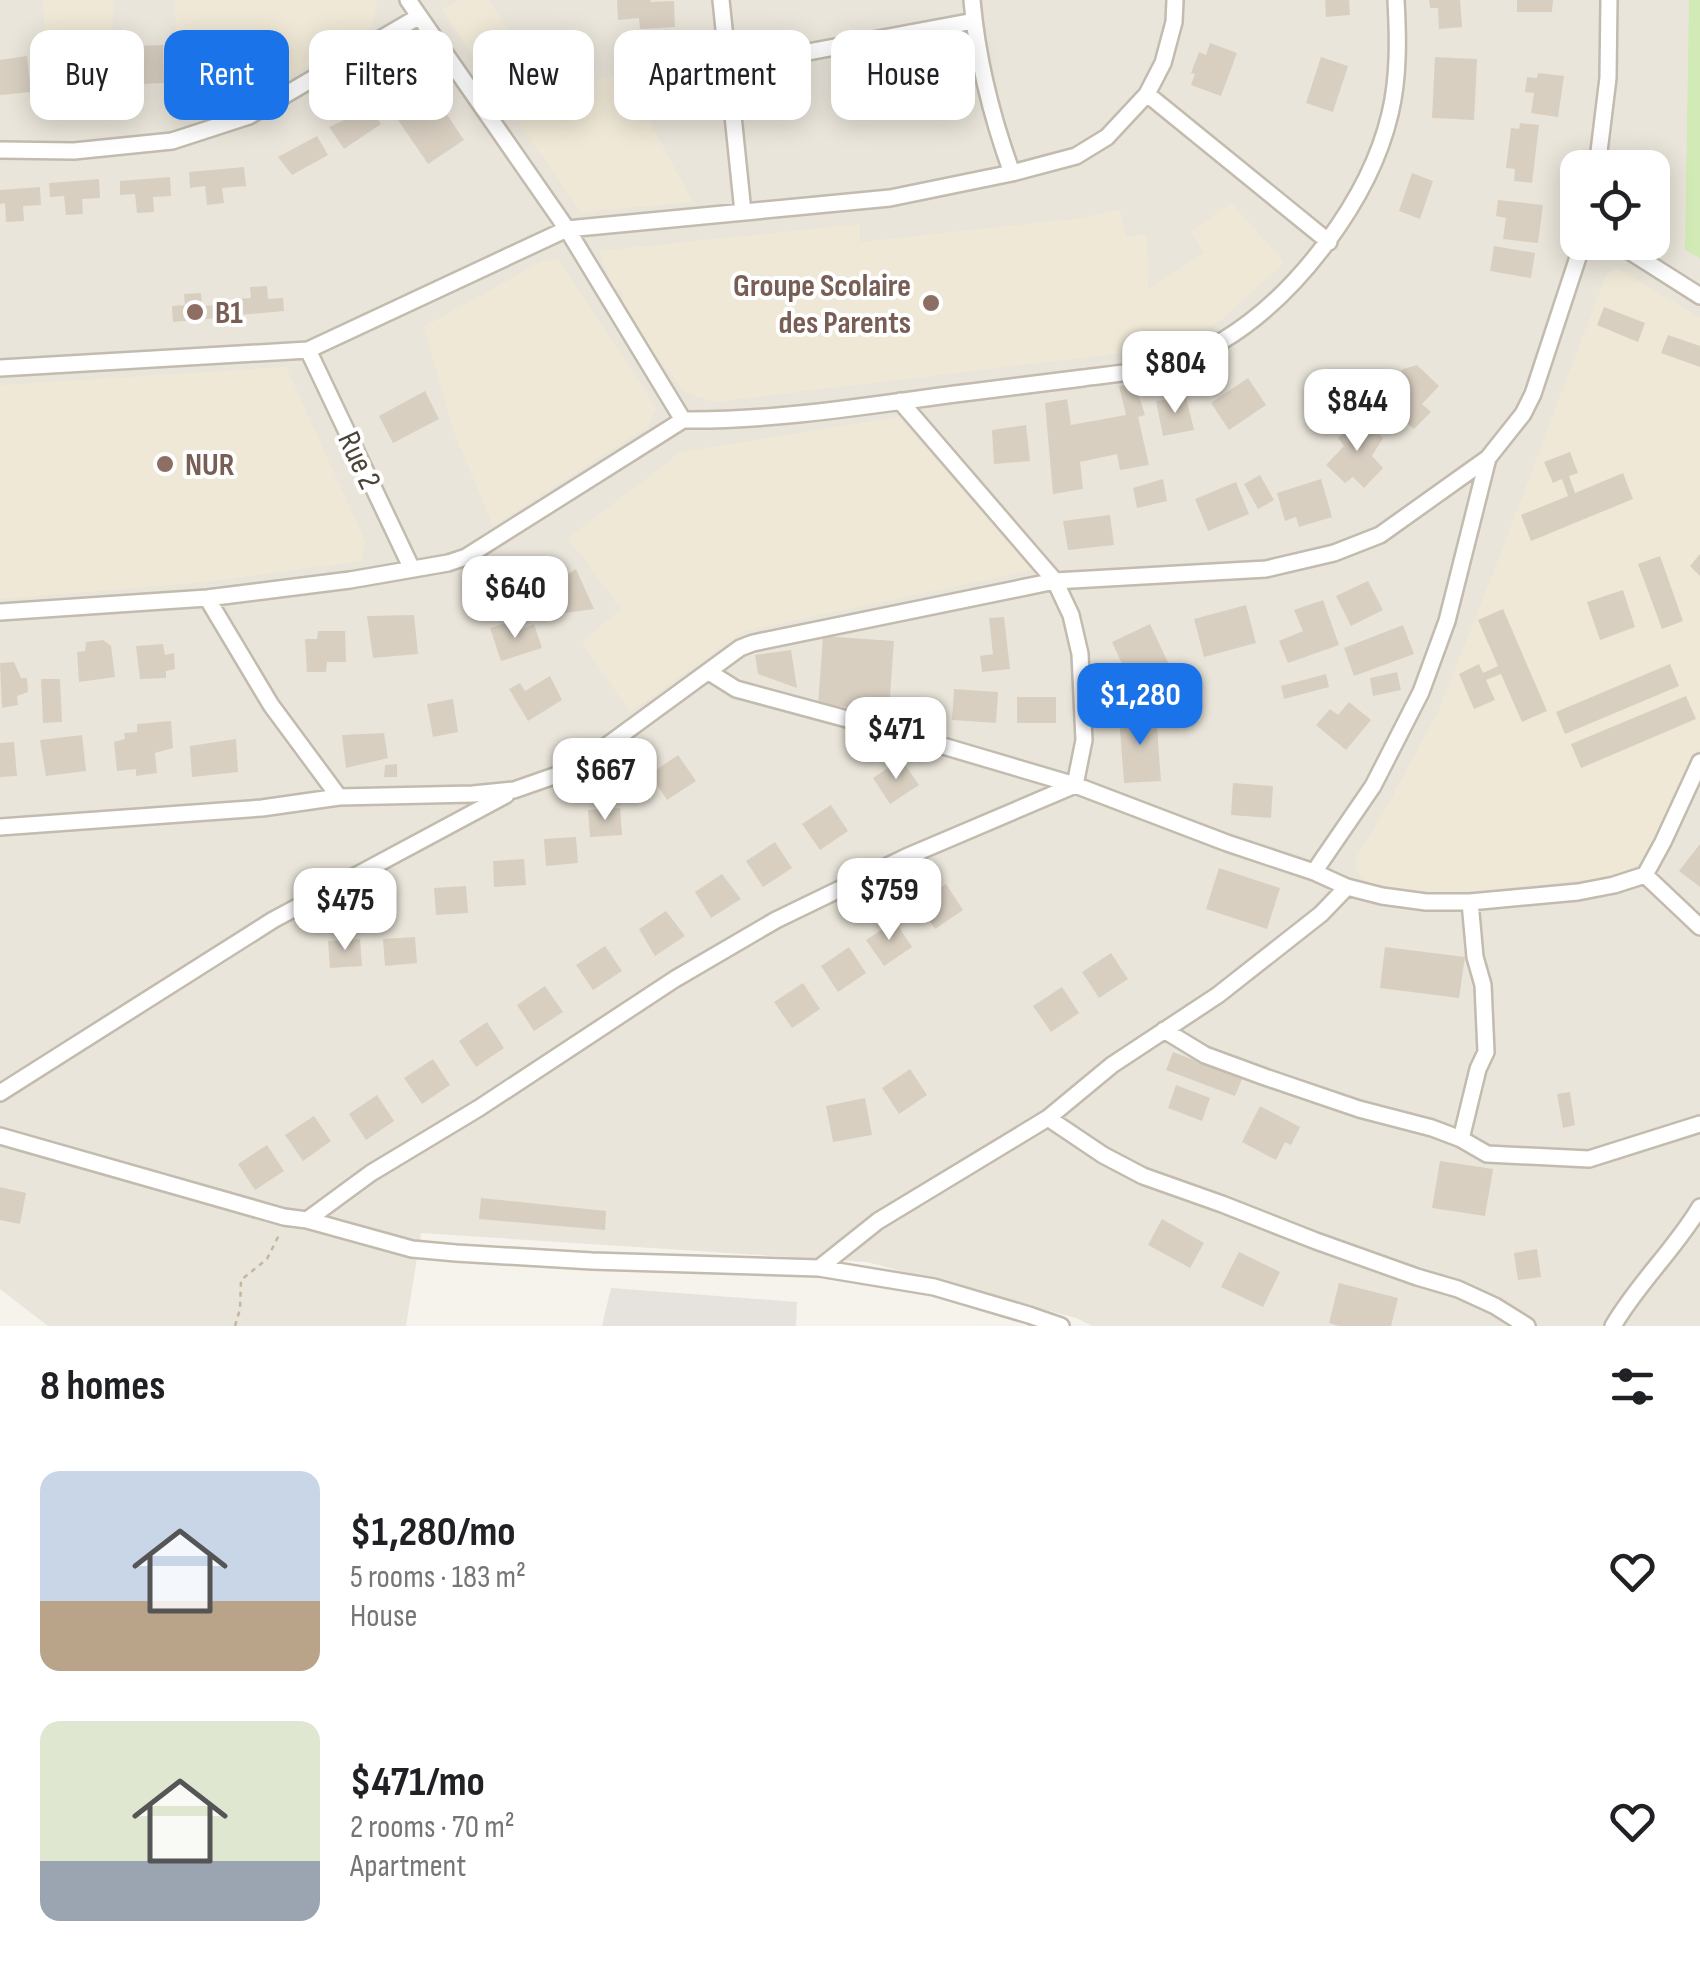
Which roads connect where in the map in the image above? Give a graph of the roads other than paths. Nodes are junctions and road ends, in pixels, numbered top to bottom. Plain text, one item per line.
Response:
1 (408, 0) edge
2 (721, 0) edge
3 (972, 0) edge
4 (1175, 0) edge
5 (1396, 0) edge
6 (1608, 0) edge
7 (418, 17) junction
8 (974, 21) junction
9 (724, 30) edge
10 (811, 51) edge
11 (1147, 94) junction
12 (733, 120) edge
13 (0, 150) edge
14 (1599, 150) edge
15 (1012, 173) junction
16 (742, 212) junction
17 (567, 229) junction
18 (1329, 242) junction
19 (1577, 260) edge
20 (1643, 260) edge
21 (1700, 296) edge
22 (308, 350) junction
23 (0, 368) edge
24 (900, 401) junction
25 (683, 420) junction
26 (1488, 458) junction
27 (412, 569) junction
28 (1055, 581) junction
29 (207, 598) junction
30 (0, 612) edge
31 (709, 672) junction
32 (1700, 762) edge
33 (1075, 785) junction
34 (514, 790) junction
35 (339, 797) junction
36 (0, 826) edge
37 (1314, 872) junction
38 (1644, 875) junction
39 (1347, 887) junction
40 (1470, 902) junction
41 (1700, 926) edge
42 (1164, 1030) junction
43 (0, 1093) edge
44 (1048, 1118) junction
45 (1700, 1124) edge
46 (0, 1136) edge
47 (1460, 1139) junction
48 (1700, 1206) edge
49 (307, 1220) junction
50 (820, 1268) junction
51 (1061, 1326) edge
52 (1526, 1326) edge
53 (1613, 1326) edge

1 - 7 street
2 - 9 street
3 - 8 street
4 - 11 street
5 - 18 street
6 - 14 street
7 - 13 street
7 - 17 street
8 - 10 street
8 - 15 street
11 - 15 street
11 - 18 street
12 - 16 street
15 - 16 street
16 - 17 street
17 - 22 street
17 - 25 street
18 - 24 street
19 - 26 street
20 - 21 street
22 - 23 street
22 - 27 street, Rue 2
24 - 25 street
24 - 28 street
25 - 27 street
26 - 28 street
26 - 37 street
27 - 29 street
28 - 31 street
28 - 33 street
29 - 30 street
29 - 35 street
31 - 33 street
31 - 34 street
32 - 38 street
33 - 37 street
33 - 49 street
34 - 35 street
34 - 43 street
35 - 36 street
37 - 39 street
38 - 40 street
38 - 41 street
39 - 40 street
39 - 42 street
40 - 47 street
42 - 44 street
42 - 47 street
44 - 50 street
44 - 52 street
45 - 47 street
46 - 49 street
48 - 53 street
49 - 50 street
50 - 51 street

